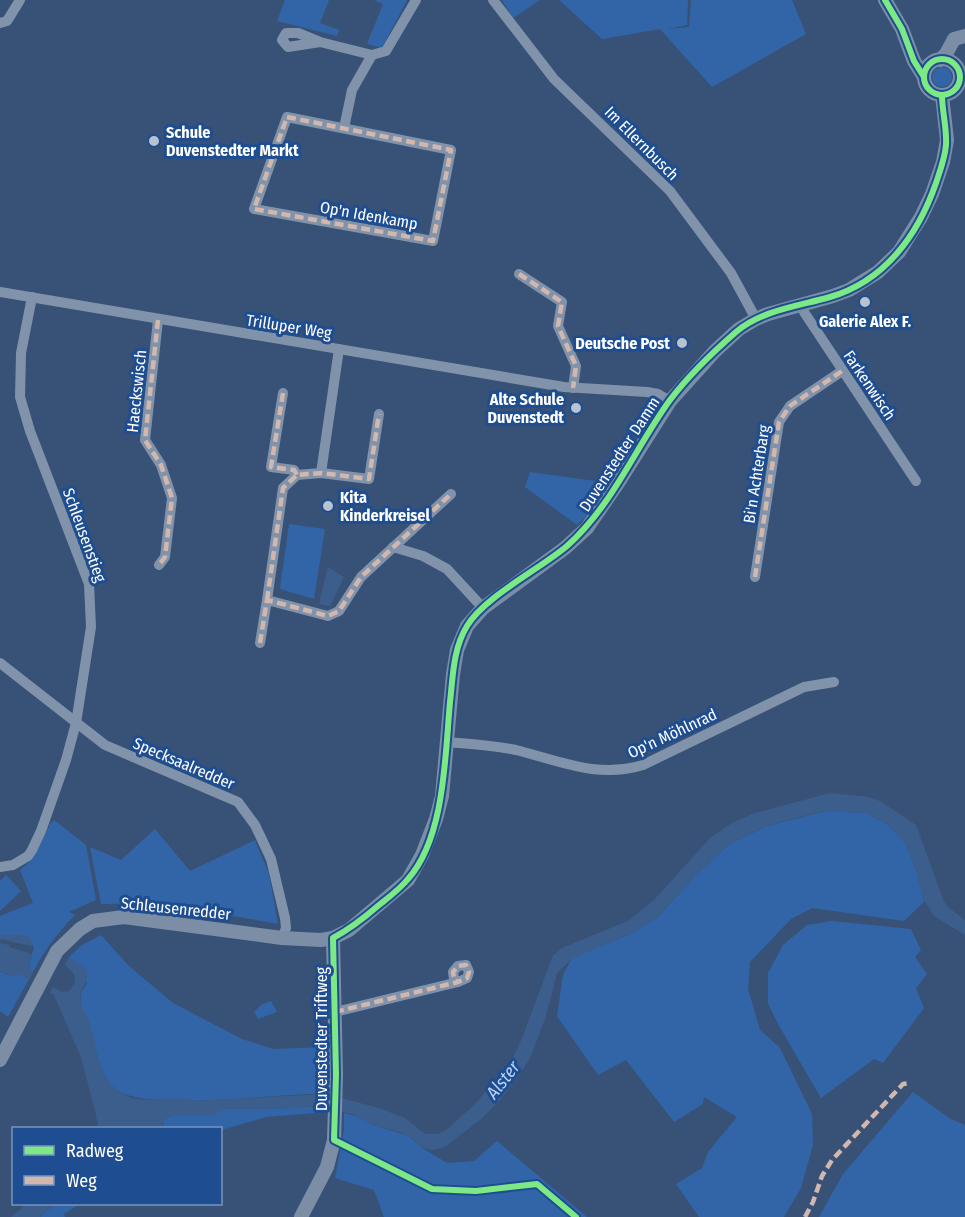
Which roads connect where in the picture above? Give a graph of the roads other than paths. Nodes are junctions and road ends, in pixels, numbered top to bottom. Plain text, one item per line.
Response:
1 (20, 0) edge
2 (416, 0) edge
3 (493, 0) edge
4 (885, 0) edge
5 (0, 23) edge
6 (965, 36) edge
7 (320, 42) dead end
8 (911, 48) junction
9 (372, 55) junction
10 (938, 60) junction
11 (960, 72) edge
12 (924, 77) junction
13 (960, 87) edge
14 (942, 95) junction
15 (344, 128) junction
16 (519, 274) dead end
17 (0, 292) edge
18 (32, 297) junction
19 (802, 304) junction
20 (756, 319) junction
21 (158, 320) junction
22 (339, 349) junction
23 (842, 371) junction
24 (573, 388) junction
25 (283, 393) dead end
26 (670, 401) junction
27 (380, 414) dead end
28 (321, 473) junction
29 (297, 475) junction
30 (916, 481) dead end
31 (451, 494) dead end
32 (393, 547) junction
33 (159, 565) dead end
34 (755, 577) dead end
35 (267, 600) junction
36 (483, 608) junction
37 (260, 643) dead end
38 (0, 663) edge
39 (834, 682) dead end
40 (76, 723) junction
41 (446, 742) junction
42 (0, 867) edge
43 (282, 938) junction
44 (333, 938) junction
45 (458, 982) dead end
46 (335, 1012) junction
47 (0, 1060) edge
48 (301, 1217) edge

1 - 5 street
2 - 9 street
3 - 20 street, Im Ellernbusch
4 - 8 street
6 - 10 street
6 - 11 street
7 - 9 street
8 - 10 street
8 - 12 street
9 - 15 street
10 - 11 street
10 - 12 street
11 - 13 street
12 - 14 street
13 - 14 street
14 - 19 street, Duvenstedter Damm
15 - 15 street, Op'n Idenkamp
16 - 24 street
17 - 18 street, Trilluper Weg
18 - 21 street, Trilluper Weg
18 - 40 street, Schleusenstieg
19 - 20 street, Duvenstedter Damm
19 - 23 street, Farkenwisch
20 - 26 street, Duvenstedter Damm
21 - 22 street, Trilluper Weg
21 - 33 street, Haeckswisch
22 - 24 street, Trilluper Weg
22 - 28 street
23 - 30 street, Farkenwisch
23 - 34 street, Bi'n Achterbarg
24 - 26 street, Trilluper Weg
25 - 29 street
26 - 36 street, Duvenstedter Damm
27 - 28 street
28 - 29 street
29 - 35 street
31 - 32 street
32 - 35 street
32 - 36 street
35 - 37 street
36 - 41 street, Duvenstedter Damm
38 - 40 street, Specksaalredder
39 - 41 street, Op'n Möhlnrad
40 - 42 street, Schleusenstieg
40 - 43 street, Specksaalredder
41 - 44 street, Duvenstedter Damm
43 - 44 street, Duvenstedter Damm
43 - 47 street, Schleusenredder
44 - 46 street, Duvenstedter Triftweg
45 - 46 street, Duvenstedter Triftweg
46 - 48 street, Duvenstedter Triftweg

